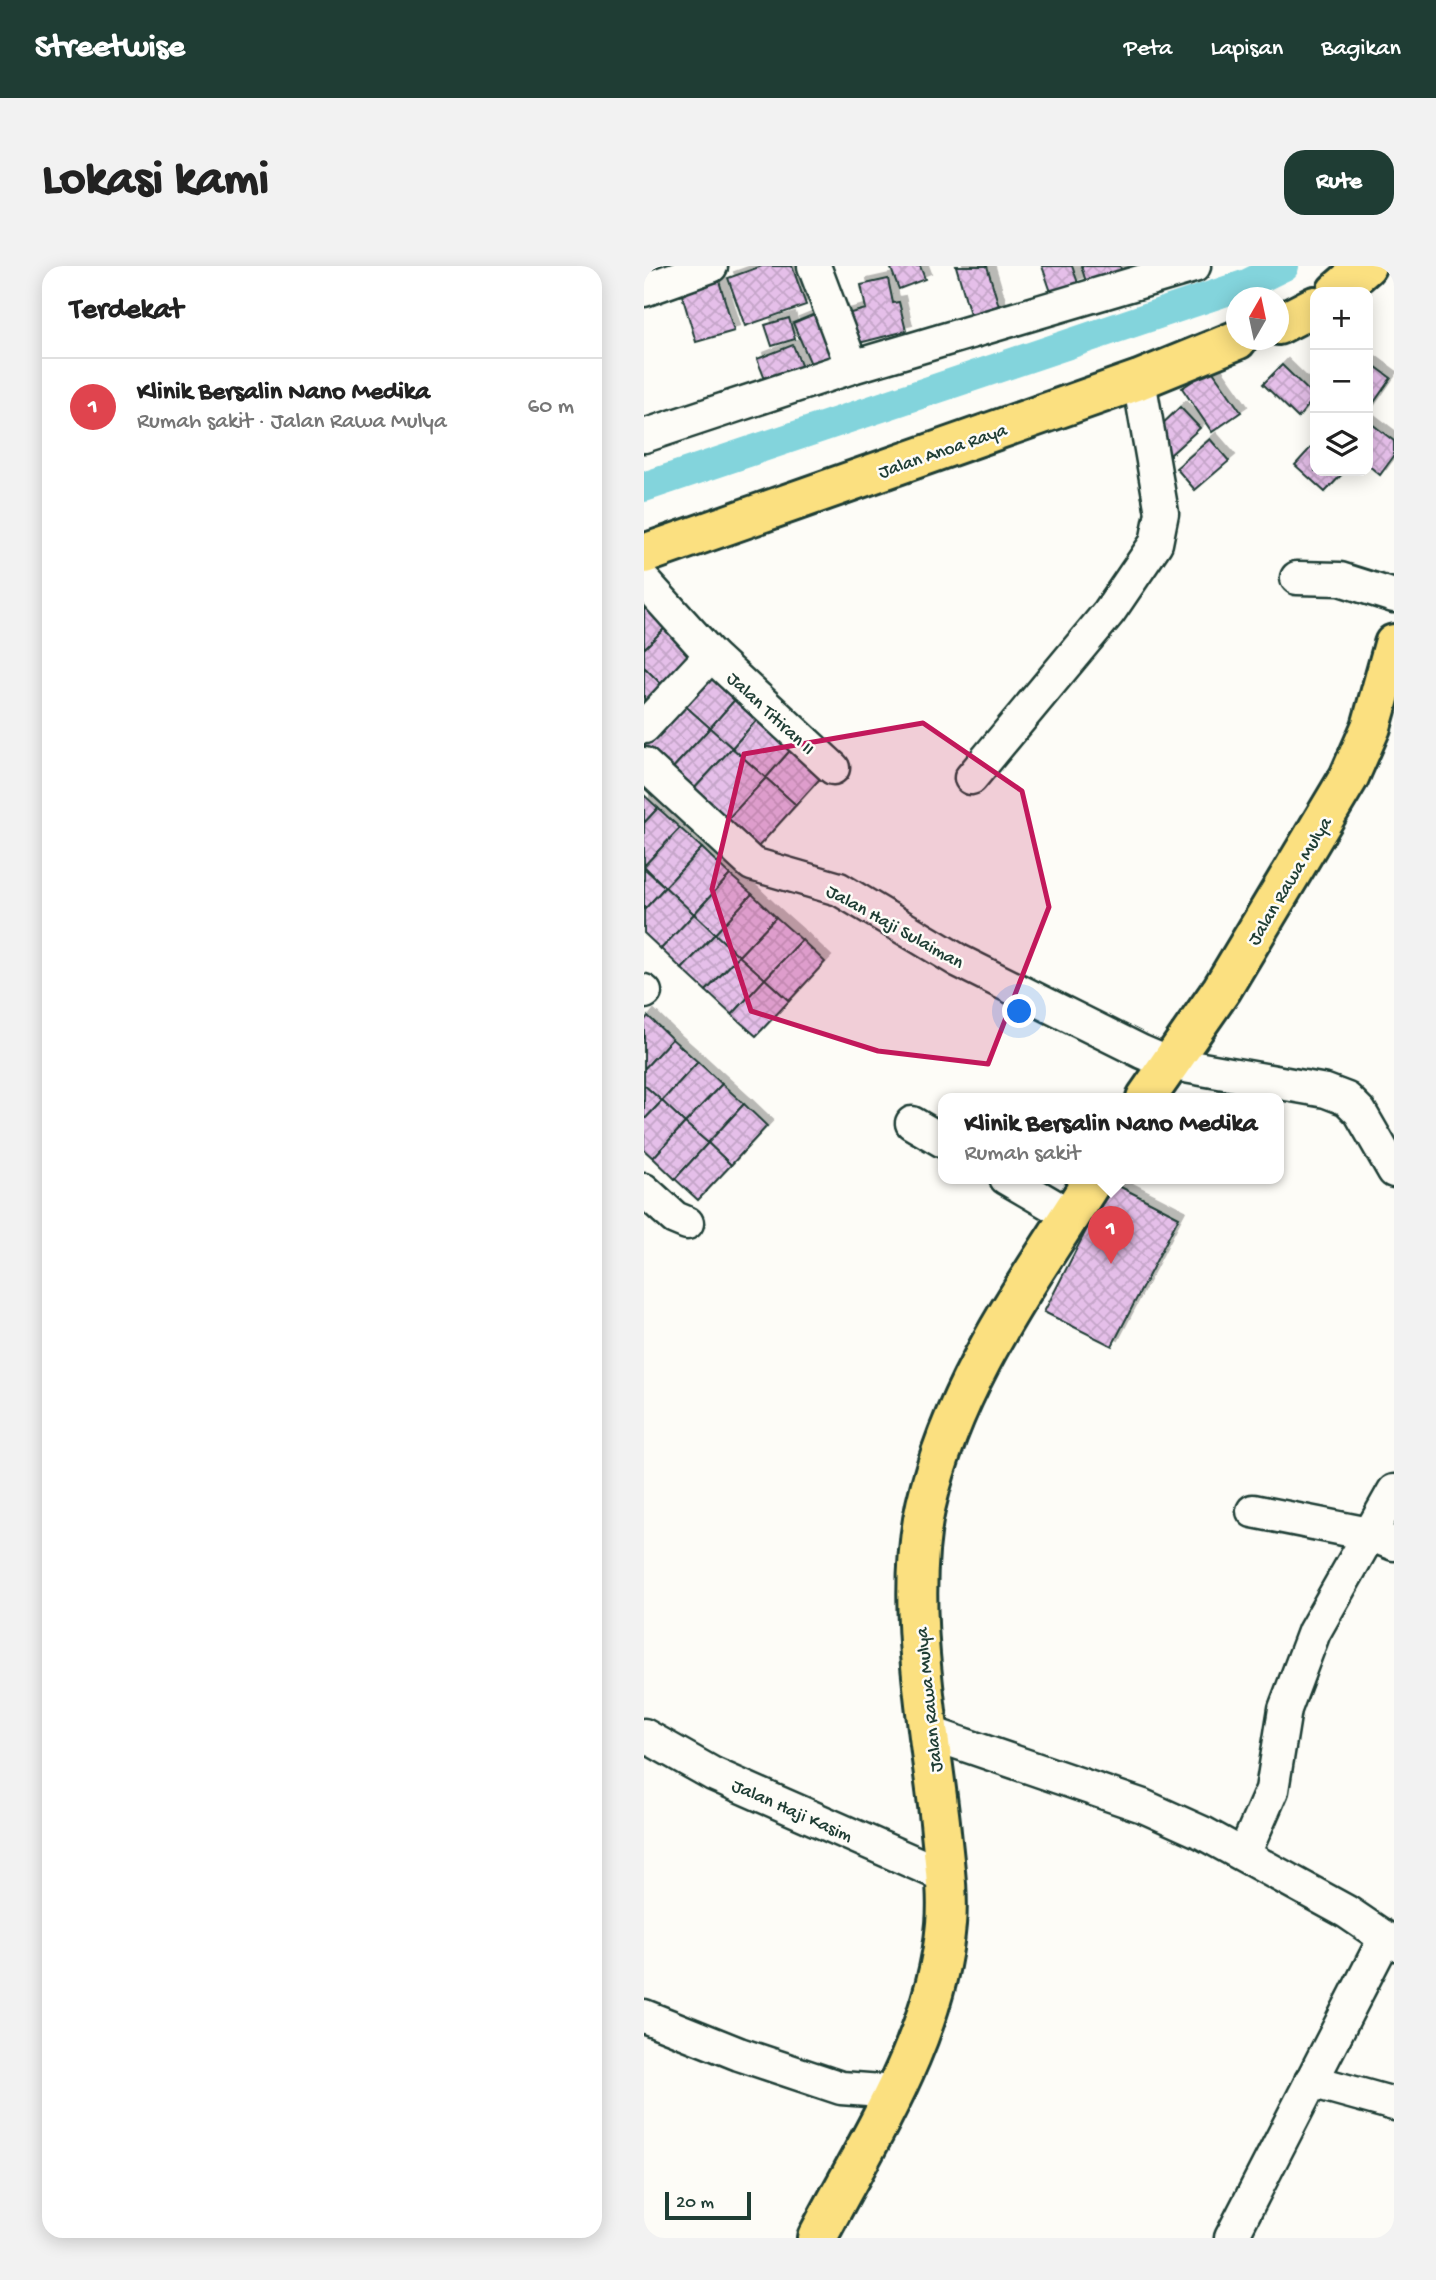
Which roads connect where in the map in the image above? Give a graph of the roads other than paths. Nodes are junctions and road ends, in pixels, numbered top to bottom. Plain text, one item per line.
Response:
1 (711, 266) edge
2 (814, 266) edge
3 (1194, 266) edge
4 (1366, 266) edge
5 (678, 272) edge
6 (1342, 287) edge
7 (644, 290) edge
8 (1310, 309) edge
9 (1289, 320) edge
10 (1226, 344) edge
11 (852, 366) junction
12 (1139, 380) junction
13 (644, 436) edge
14 (644, 554) edge
15 (1297, 578) dead end
16 (644, 582) edge
17 (1394, 596) edge
18 (1394, 644) edge
19 (711, 655) junction
20 (644, 727) edge
21 (644, 764) edge
22 (833, 768) dead end
23 (971, 778) dead end
24 (1168, 1063) junction
25 (1149, 1093) edge
26 (912, 1123) dead end
27 (938, 1138) edge
28 (1394, 1171) edge
29 (1016, 1184) edge
30 (1090, 1184) edge
31 (644, 1190) edge
32 (1071, 1216) junction
33 (687, 1223) dead end
34 (1394, 1491) edge
35 (1254, 1511) dead end
36 (1382, 1539) edge
37 (930, 1733) junction
38 (644, 1735) edge
39 (1244, 1854) junction
40 (945, 1876) junction
41 (1389, 1941) edge
42 (644, 2016) edge
43 (1311, 2081) junction
44 (895, 2092) junction
45 (1394, 2104) edge
46 (817, 2238) edge
47 (1231, 2238) edge

1 - 5 street
2 - 11 street
3 - 11 street
4 - 6 main road
5 - 7 street
8 - 9 main road
10 - 12 main road, Jalan Anoa Raya
11 - 13 street
12 - 14 main road, Jalan Anoa Raya
12 - 23 street
15 - 17 street
16 - 19 street, Jalan Titiran II
18 - 24 main road, Jalan Rawa Mulya
19 - 20 street, Jalan Titiran II
19 - 22 street, Jalan Titiran II
21 - 24 street, Jalan Haji Sulaiman
24 - 25 main road, Jalan Rawa Mulya
24 - 28 street, Jalan Haji Sulaiman
26 - 27 street
29 - 32 street
30 - 32 main road, Jalan Rawa Mulya
31 - 33 street
32 - 37 main road, Jalan Rawa Mulya
34 - 36 street
35 - 36 street
36 - 39 street
37 - 39 street
37 - 40 main road, Jalan Rawa Mulya
38 - 40 street, Jalan Haji Kasim
39 - 41 street
40 - 44 main road, Jalan Rawa Mulya
41 - 43 street
42 - 44 street
43 - 45 street
43 - 47 street
44 - 46 main road, Jalan Rawa Mulya

